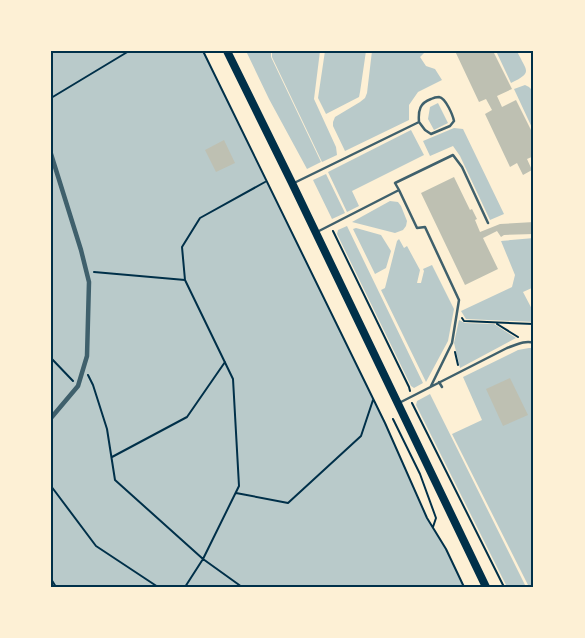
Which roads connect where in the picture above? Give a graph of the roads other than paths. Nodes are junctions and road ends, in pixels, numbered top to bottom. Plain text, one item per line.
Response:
1 (229, 53) edge
2 (419, 122) junction
3 (51, 154) edge
4 (292, 183) junction
5 (399, 190) junction
6 (488, 223) dead end
7 (316, 233) junction
8 (534, 344) edge
9 (439, 382) junction
10 (431, 386) junction
11 (442, 387) dead end
12 (397, 403) junction
13 (51, 418) edge
14 (486, 587) edge

1 - 4 main road
2 - 2 lane
2 - 4 lane
3 - 13 street
4 - 7 main road
5 - 6 lane
5 - 7 lane
5 - 10 lane
7 - 12 main road
8 - 9 lane
9 - 10 lane
9 - 11 lane
10 - 12 lane
12 - 14 main road

